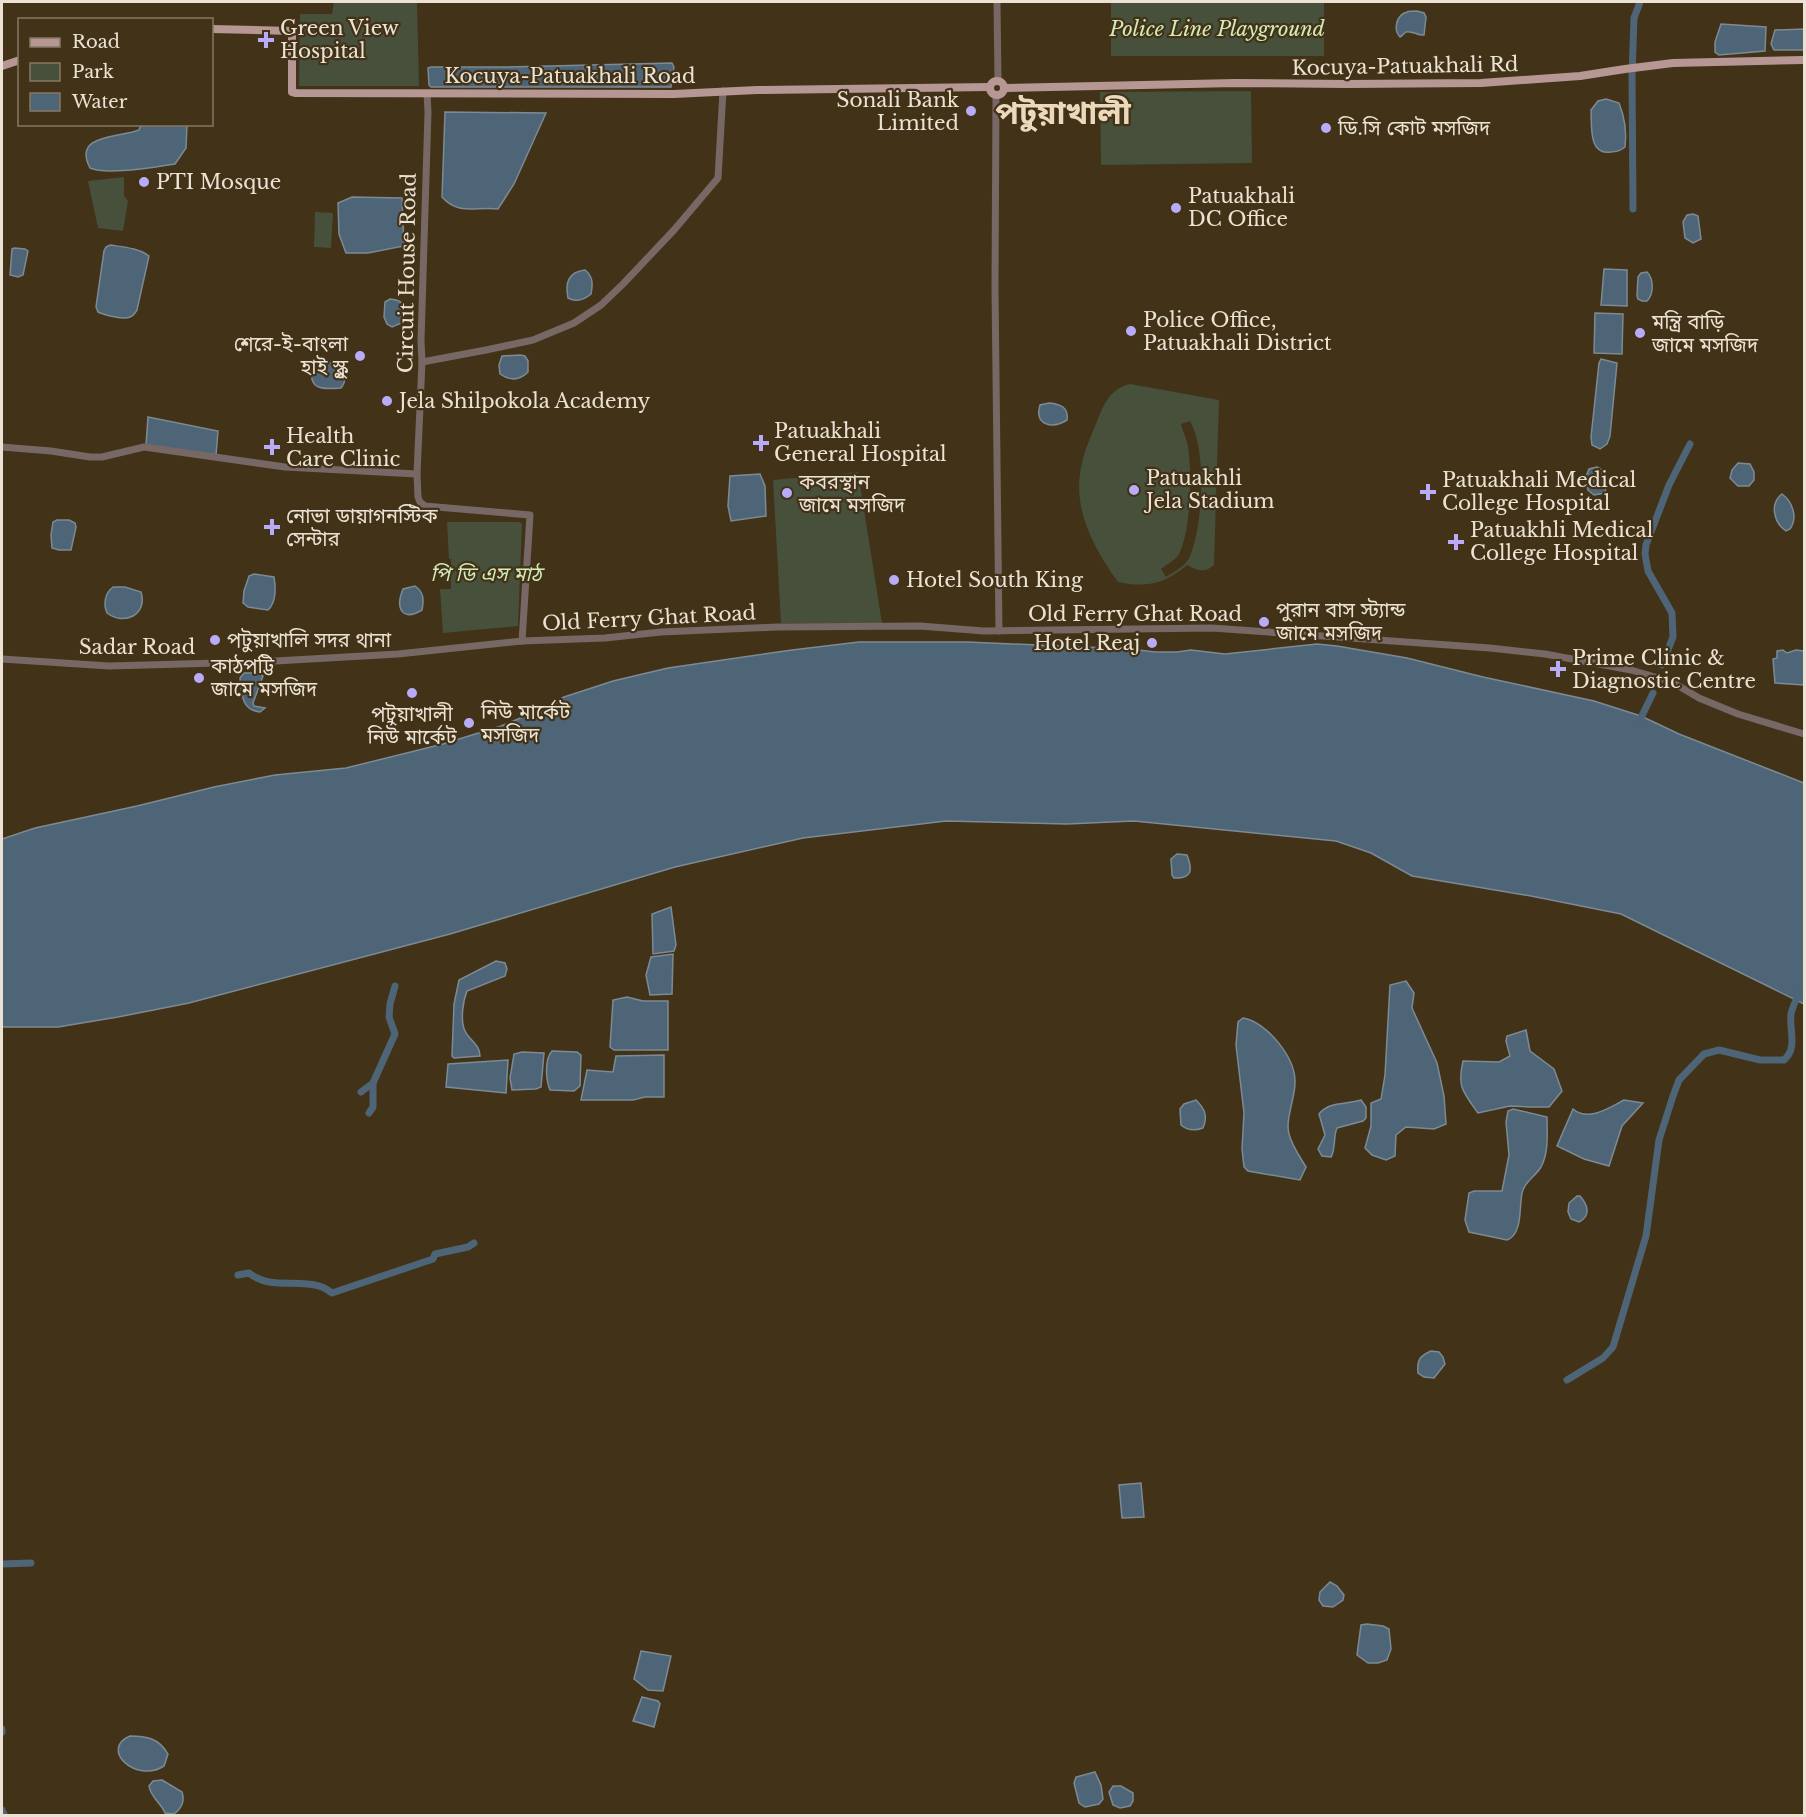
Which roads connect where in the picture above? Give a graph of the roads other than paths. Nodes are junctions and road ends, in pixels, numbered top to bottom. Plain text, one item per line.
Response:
1 (997, 2) edge
2 (213, 29) edge
3 (1804, 60) edge
4 (18, 61) edge
5 (2, 66) edge
6 (998, 81) junction
7 (990, 87) junction
8 (1005, 88) junction
9 (723, 91) junction
10 (427, 93) junction
11 (996, 95) junction
12 (422, 362) junction
13 (2, 447) edge
14 (417, 474) junction
15 (999, 631) junction
16 (522, 641) junction
17 (488, 644) joint
18 (2, 659) edge
19 (1804, 734) edge

1 - 6 street
2 - 10 main road, Kocuya-Patuakhali Road
3 - 8 main road, Kocuya-Patuakhali Rd
4 - 5 main road
6 - 7 main road
6 - 8 main road
7 - 9 main road, Kocuya-Patuakhali Road
7 - 11 main road
8 - 11 main road
9 - 10 main road, Kocuya-Patuakhali Road
9 - 12 street
10 - 12 street, Circuit House Road
11 - 15 street
12 - 14 street, Circuit House Road
13 - 14 street
14 - 16 street, Circuit House Road
15 - 16 street, Old Ferry Ghat Road
15 - 19 street, Old Ferry Ghat Road
16 - 17 street, Old Ferry Ghat Road
17 - 18 street, Sadar Road

